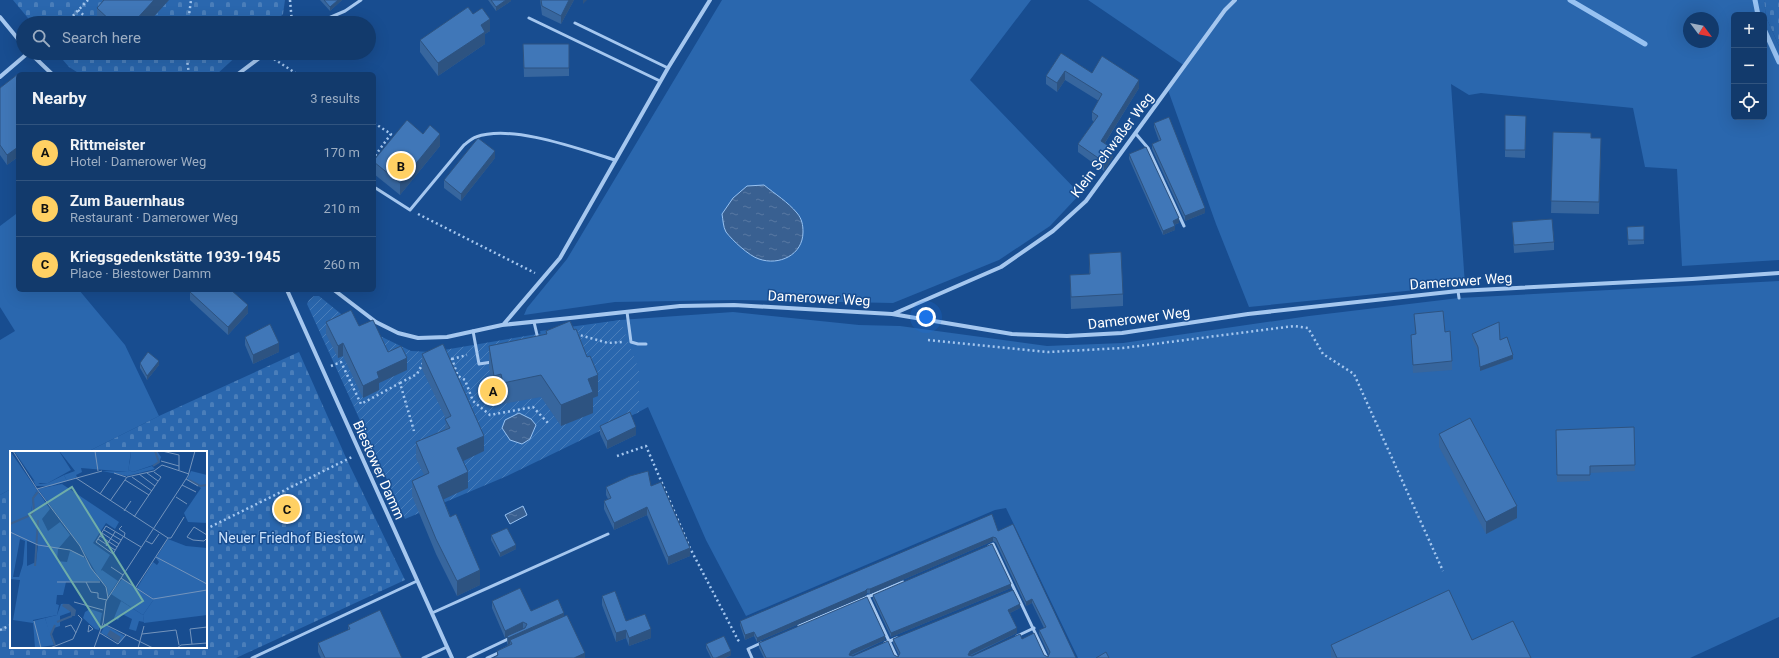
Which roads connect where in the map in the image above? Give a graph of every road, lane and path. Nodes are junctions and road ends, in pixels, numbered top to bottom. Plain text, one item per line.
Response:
1 (88, 0) edge
2 (191, 0) edge
3 (290, 0) edge
4 (361, 0) edge
5 (710, 0) edge
6 (1235, 0) edge
7 (78, 10) junction
8 (72, 16) edge
9 (84, 16) edge
10 (189, 16) edge
11 (291, 16) edge
12 (333, 16) edge
13 (0, 17) edge
14 (528, 18) dead end
15 (575, 23) dead end
16 (16, 36) edge
17 (21, 60) edge
18 (37, 60) edge
19 (187, 60) edge
20 (257, 60) edge
21 (276, 60) edge
22 (668, 68) junction
23 (50, 72) edge
24 (190, 72) edge
25 (241, 72) edge
26 (294, 72) edge
27 (0, 77) edge
28 (660, 81) junction
29 (376, 124) edge
30 (1136, 134) junction
31 (376, 154) edge
32 (615, 160) junction
33 (376, 188) edge
34 (410, 210) junction
35 (1184, 226) dead end
36 (1779, 273) edge
37 (543, 278) junction
38 (1458, 291) junction
39 (288, 292) edge
40 (337, 292) edge
41 (1459, 298) dead end
42 (627, 312) junction
43 (892, 314) junction
44 (534, 322) junction
45 (502, 325) junction
46 (473, 332) junction
47 (574, 334) edge
48 (928, 340) dead end
49 (539, 342) edge
50 (632, 342) junction
51 (646, 344) dead end
52 (477, 353) junction
53 (440, 358) edge
54 (452, 359) junction
55 (494, 361) edge
56 (424, 362) edge
57 (332, 366) dead end
58 (400, 383) junction
59 (548, 423) dead end
60 (414, 431) dead end
61 (359, 454) junction
62 (617, 456) dead end
63 (207, 529) edge
64 (608, 534) dead end
65 (986, 547) edge
66 (1443, 571) dead end
67 (417, 581) junction
68 (905, 581) edge
69 (1015, 590) junction
70 (1008, 593) edge
71 (868, 596) junction
72 (432, 613) junction
73 (10, 625) edge
74 (797, 627) edge
75 (1034, 628) junction
76 (0, 630) edge
77 (517, 635) edge
78 (904, 635) edge
79 (1013, 638) edge
80 (890, 641) junction
81 (762, 642) edge
82 (883, 644) edge
83 (447, 647) junction
84 (748, 648) junction
85 (501, 652) edge
86 (252, 658) edge
87 (423, 658) edge
88 (452, 658) edge
89 (468, 658) edge
90 (487, 658) edge
91 (752, 658) edge
92 (897, 658) edge
93 (1047, 658) edge

1 - 7 path
2 - 10 path
3 - 11 path
4 - 12 lane
5 - 22 street
6 - 30 street, Klein Schwaßer Weg
7 - 8 path
7 - 9 path
13 - 16 street
14 - 28 lane
15 - 22 lane
17 - 27 street
18 - 23 street
19 - 24 path
20 - 25 street
21 - 26 path
22 - 28 street
28 - 32 street
29 - 31 path
30 - 35 lane
30 - 43 street, Klein Schwaßer Weg
32 - 34 lane
32 - 37 street
33 - 34 lane
34 - 37 path
36 - 38 street, Damerower Weg
37 - 45 street
38 - 41 lane
38 - 43 street, Damerower Weg
39 - 61 street, Biestower Damm
40 - 46 street, Damerower Weg
42 - 43 street, Damerower Weg
42 - 44 street, Damerower Weg
42 - 50 lane
44 - 45 street, Damerower Weg
44 - 49 lane
45 - 46 street, Damerower Weg
46 - 52 lane
47 - 50 path
48 - 66 path
50 - 51 lane
52 - 54 path
52 - 55 lane
53 - 54 path
54 - 59 path
56 - 58 path
57 - 58 path
58 - 60 path
61 - 63 path
61 - 67 street, Biestower Damm
62 - 84 path
64 - 72 lane
65 - 69 lane
67 - 72 street, Biestower Damm
67 - 86 lane
68 - 71 lane
69 - 70 lane
69 - 75 lane
71 - 74 lane
71 - 80 lane
72 - 83 street, Biestower Damm
73 - 76 path
75 - 79 lane
75 - 93 lane
77 - 89 lane
78 - 80 lane
80 - 82 lane
80 - 92 lane
81 - 84 lane
83 - 87 lane
83 - 88 street, Biestower Damm
84 - 91 lane
85 - 90 lane

